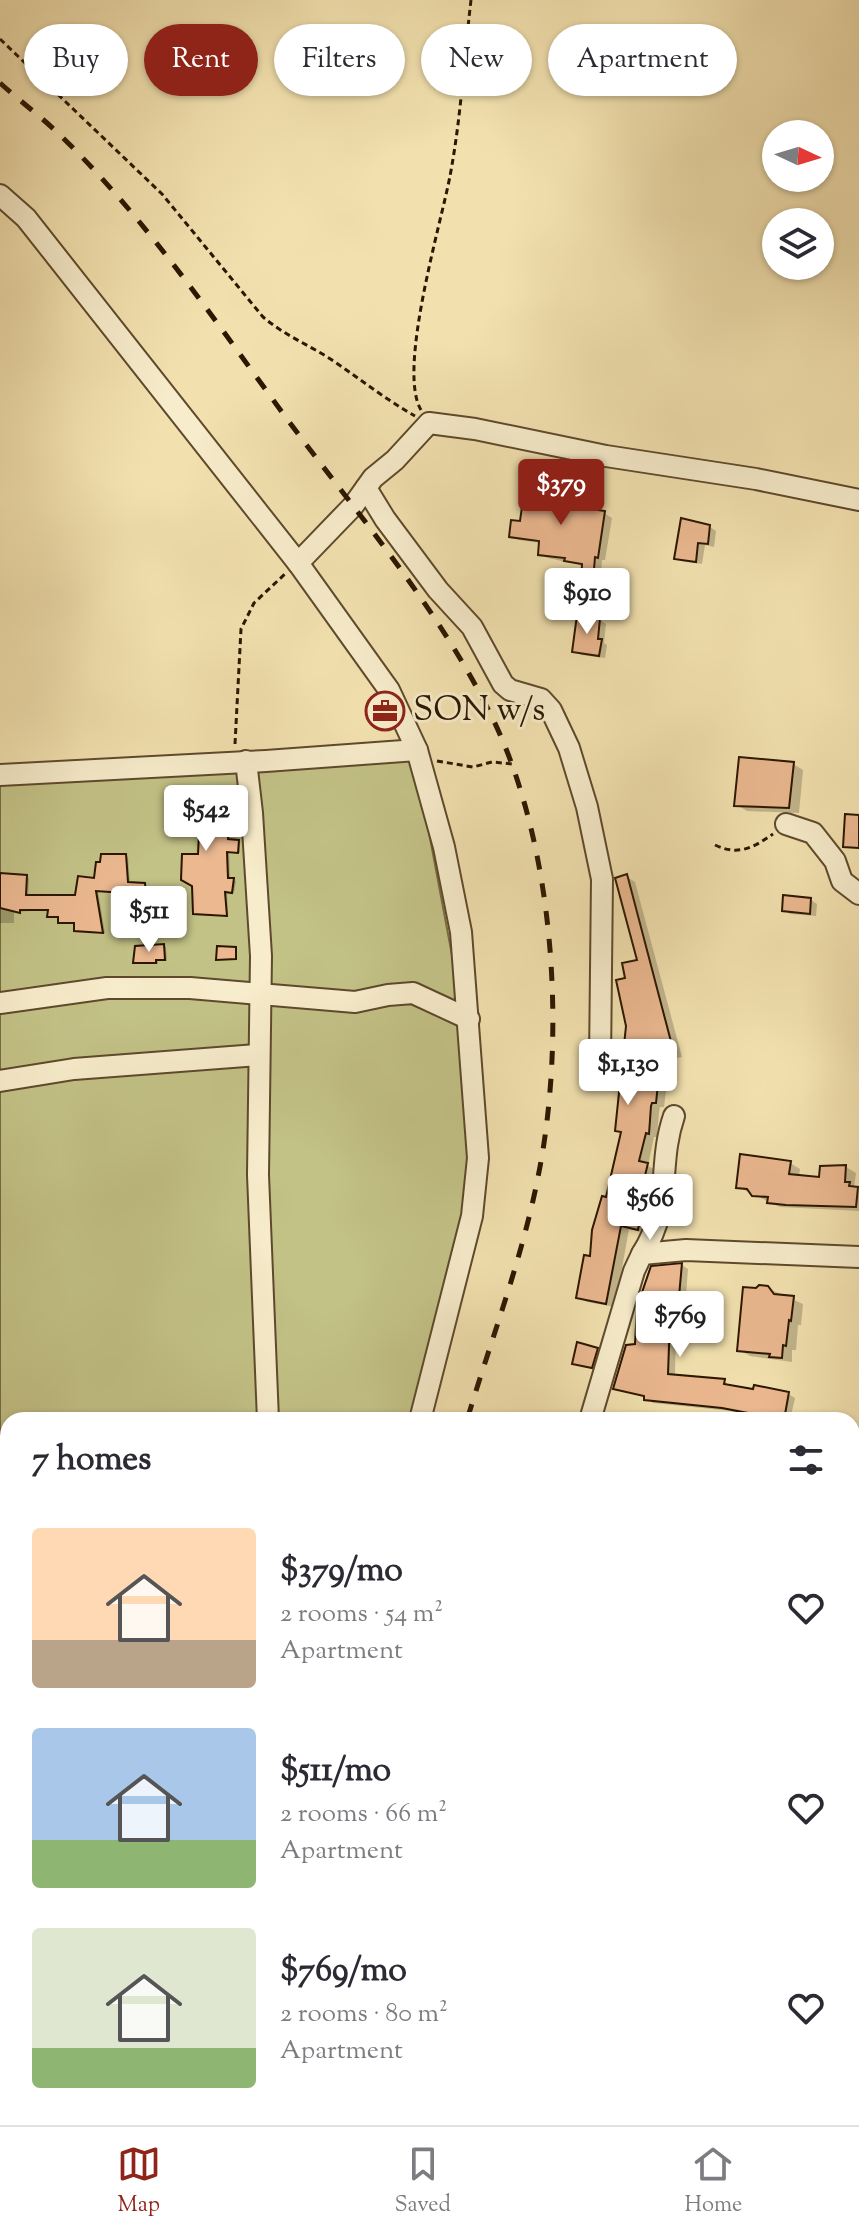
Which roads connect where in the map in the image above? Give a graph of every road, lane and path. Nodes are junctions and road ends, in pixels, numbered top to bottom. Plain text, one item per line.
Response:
1 (471, 0) edge
2 (0, 39) edge
3 (0, 195) edge
4 (429, 423) junction
5 (366, 488) junction
6 (859, 500) edge
7 (298, 563) junction
8 (417, 750) junction
9 (236, 762) junction
10 (513, 764) dead end
11 (0, 775) edge
12 (786, 824) joint
13 (715, 845) dead end
14 (859, 894) edge
15 (260, 994) junction
16 (0, 1003) edge
17 (469, 1019) junction
18 (258, 1055) junction
19 (600, 1061) dead end
20 (0, 1081) edge
21 (674, 1116) dead end
22 (662, 1206) junction
23 (686, 1250) junction
24 (642, 1254) junction
25 (859, 1257) edge
26 (268, 1412) edge
27 (422, 1412) edge
28 (592, 1412) edge

1 - 4 path
2 - 4 path
3 - 7 street
4 - 5 street
4 - 6 street
5 - 7 street
5 - 19 street
7 - 8 street
7 - 9 path
8 - 9 street
8 - 10 path
8 - 17 street
9 - 11 street
9 - 15 street
12 - 13 path
12 - 14 street
15 - 16 street
15 - 17 street
15 - 18 street
17 - 27 street
18 - 20 street
18 - 26 street
21 - 22 street
22 - 23 street
22 - 24 street
23 - 24 street
23 - 25 street
24 - 28 street

